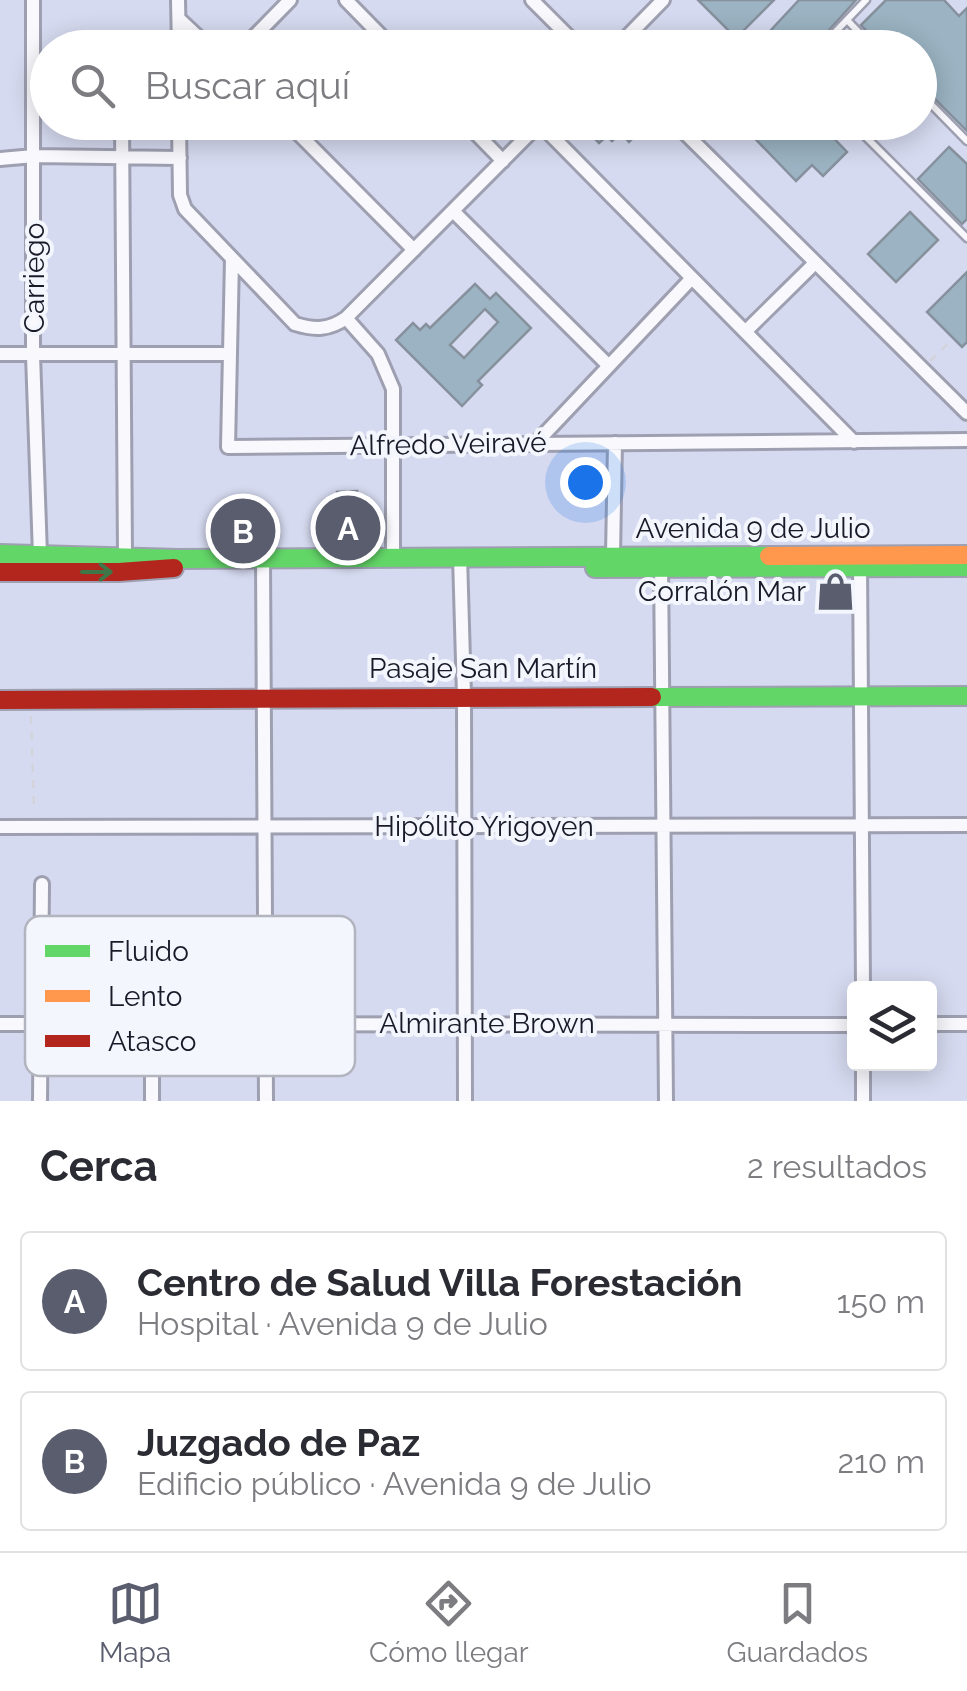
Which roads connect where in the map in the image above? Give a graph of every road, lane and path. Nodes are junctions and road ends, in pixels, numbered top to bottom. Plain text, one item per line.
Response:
1 (33, 0) edge
2 (178, 0) edge
3 (290, 0) edge
4 (346, 0) edge
5 (532, 0) edge
6 (664, 0) edge
7 (866, 0) edge
8 (179, 18) junction
9 (847, 20) junction
10 (33, 30) edge
11 (179, 30) edge
12 (191, 30) edge
13 (261, 30) edge
14 (375, 30) edge
15 (562, 30) edge
16 (634, 30) edge
17 (837, 30) edge
18 (857, 30) edge
19 (937, 111) edge
20 (34, 140) edge
21 (122, 140) edge
22 (180, 140) edge
23 (304, 140) edge
24 (483, 140) edge
25 (523, 140) edge
26 (557, 140) edge
27 (692, 140) edge
28 (869, 140) edge
29 (967, 141) edge
30 (34, 156) junction
31 (122, 157) junction
32 (0, 158) edge
33 (180, 158) junction
34 (503, 161) junction
35 (453, 211) junction
36 (967, 223) edge
37 (960, 230) junction
38 (967, 238) edge
39 (414, 250) junction
40 (232, 258) junction
41 (814, 264) junction
42 (692, 278) junction
43 (346, 318) junction
44 (746, 331) junction
45 (952, 340) dead end
46 (0, 354) edge
47 (124, 354) junction
48 (230, 354) junction
49 (33, 355) junction
50 (608, 364) junction
51 (922, 369) junction
52 (967, 413) edge
53 (967, 440) edge
54 (538, 442) junction
55 (854, 442) junction
56 (616, 443) junction
57 (393, 445) junction
58 (0, 552) edge
59 (967, 554) edge
60 (34, 555) junction
61 (125, 556) junction
62 (393, 556) junction
63 (613, 556) junction
64 (263, 562) junction
65 (661, 562) junction
66 (860, 562) junction
67 (460, 563) junction
68 (967, 568) edge
69 (0, 572) edge
70 (662, 695) junction
71 (266, 696) junction
72 (464, 696) junction
73 (863, 696) junction
74 (967, 696) edge
75 (31, 699) junction
76 (0, 700) edge
77 (34, 810) dead end
78 (665, 824) junction
79 (967, 824) edge
80 (863, 825) junction
81 (463, 826) junction
82 (266, 827) junction
83 (0, 828) edge
84 (42, 884) dead end
85 (42, 916) edge
86 (266, 916) edge
87 (863, 981) edge
88 (465, 1022) junction
89 (355, 1023) edge
90 (666, 1024) junction
91 (847, 1024) edge
92 (937, 1024) edge
93 (967, 1024) edge
94 (863, 1071) edge
95 (40, 1076) edge
96 (40, 1101) edge
97 (466, 1101) edge
98 (666, 1101) edge
99 (863, 1101) edge

1 - 10 street, Carriego
2 - 8 street
3 - 13 street
4 - 14 street
5 - 15 street
6 - 16 street
7 - 9 lane
8 - 11 street
8 - 12 street
9 - 17 lane
9 - 18 lane
19 - 29 lane
20 - 30 street, Carriego
21 - 31 street
22 - 33 street
23 - 39 street
24 - 34 street
25 - 34 street
26 - 42 street
27 - 41 street
28 - 37 lane
30 - 31 street
30 - 32 street
30 - 49 street, Carriego
31 - 33 street
31 - 47 street
33 - 40 street
34 - 35 street
35 - 39 street
35 - 50 street
36 - 37 lane
37 - 38 lane
39 - 43 street
40 - 43 street
40 - 48 street
41 - 44 street
41 - 51 street
42 - 44 street
42 - 50 street
43 - 57 street
44 - 55 street
45 - 51 path
46 - 49 street
47 - 48 street
47 - 49 street
47 - 61 street
48 - 57 street, Alfredo Veiravé
49 - 60 street, Carriego
50 - 54 street
51 - 52 street
53 - 55 street, Alfredo Veiravé
54 - 56 street, Alfredo Veiravé
54 - 57 street, Alfredo Veiravé
55 - 56 street, Alfredo Veiravé
56 - 63 street
57 - 62 street
58 - 60 main road, Avenida 9 de Julio
59 - 66 main road, Avenida 9 de Julio
60 - 61 main road, Avenida 9 de Julio
61 - 64 main road, Avenida 9 de Julio
62 - 64 main road, Avenida 9 de Julio
62 - 67 main road, Avenida 9 de Julio
63 - 65 main road, Avenida 9 de Julio
63 - 67 main road, Avenida 9 de Julio
64 - 67 main road, Avenida 9 de Julio
69 -> 64 main road, Avenida 9 de Julio
64 - 71 street
65 - 66 main road, Avenida 9 de Julio
65 - 67 main road, Avenida 9 de Julio
65 - 70 street
66 - 68 main road, Avenida 9 de Julio
66 - 73 street
67 - 72 street
70 - 72 main road, Pasaje San Martín
70 - 73 main road, Pasaje San Martín
70 - 78 street
71 - 72 main road, Pasaje San Martín
71 - 75 main road, Pasaje San Martín
71 - 82 street
72 - 81 street
73 - 74 main road, Pasaje San Martín
73 - 80 street
75 - 76 main road, Pasaje San Martín
75 - 77 path
78 - 80 street, Hipólito Yrigoyen
78 - 81 street, Hipólito Yrigoyen
78 - 90 street
79 - 80 street, Hipólito Yrigoyen
80 - 87 street
81 - 82 street, Hipólito Yrigoyen
81 - 88 street
82 - 83 street, Hipólito Yrigoyen
82 - 86 street
84 - 85 street
88 - 89 street, Almirante Brown
88 - 90 street, Almirante Brown
88 - 97 street
90 - 91 street, Almirante Brown
90 - 98 street
92 - 93 street
94 - 99 street
95 - 96 street

